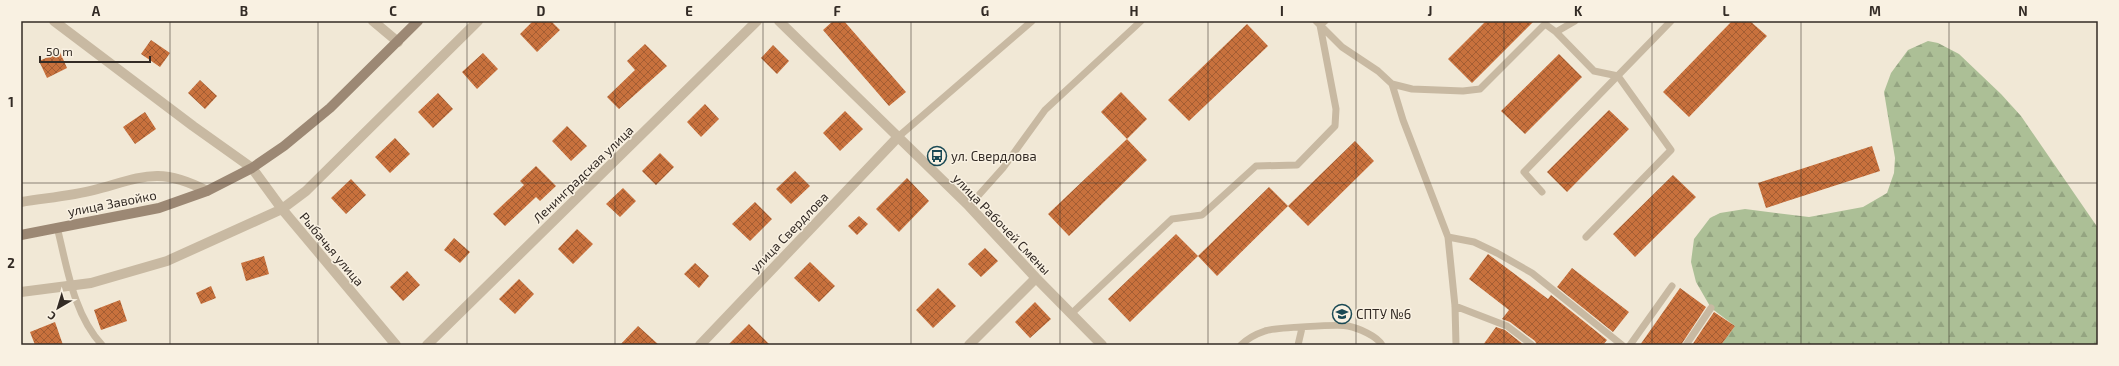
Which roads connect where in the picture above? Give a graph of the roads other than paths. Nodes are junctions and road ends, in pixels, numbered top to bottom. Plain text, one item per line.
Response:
1 (54, 21) edge
2 (373, 21) edge
3 (418, 21) edge
4 (478, 21) edge
5 (757, 21) edge
6 (779, 21) edge
7 (1032, 21) edge
8 (1141, 21) edge
9 (1575, 21) edge
10 (1671, 21) edge
11 (1320, 22) edge
12 (1556, 32) junction
13 (398, 42) junction
14 (1618, 76) junction
15 (1392, 84) junction
16 (898, 138) junction
17 (252, 168) junction
18 (207, 191) junction
19 (1542, 192) dead end
20 (21, 202) edge
21 (969, 206) junction
22 (282, 209) junction
23 (57, 227) junction
24 (21, 235) edge
25 (1448, 237) junction
26 (1586, 237) dead end
27 (1036, 278) junction
28 (72, 285) junction
29 (1672, 286) dead end
30 (21, 292) edge
31 (1455, 306) junction
32 (1712, 308) dead end
33 (1071, 314) junction
34 (1302, 328) junction
35 (102, 345) edge
36 (396, 345) edge
37 (427, 345) edge
38 (700, 345) edge
39 (969, 345) edge
40 (1102, 345) edge
41 (1241, 345) edge
42 (1298, 345) edge
43 (1382, 345) edge
44 (1456, 345) edge
45 (1532, 345) edge
46 (1622, 345) edge
47 (1630, 345) edge
48 (1686, 345) edge

1 - 17 street, Рыбачья улица
2 - 13 street
3 - 13 main road
4 - 22 street
5 - 37 street, Ленинградская улица
6 - 16 street, улица Рабочей Смены
7 - 16 lane
8 - 21 lane
9 - 12 lane
10 - 14 lane
11 - 15 lane
11 - 33 lane
12 - 14 lane
12 - 15 lane
13 - 17 main road, улица Завойко
14 - 19 lane
14 - 26 lane
15 - 25 lane
16 - 21 street, улица Рабочей Смены
16 - 38 street, улица Свердлова
17 - 18 main road, улица Завойко
17 - 22 street, Рыбачья улица
18 - 20 street
18 - 23 main road, улица Завойко
21 - 27 street, улица Рабочей Смены
22 - 28 street
22 - 36 street, Рыбачья улица
23 - 24 main road, улица Завойко
23 - 28 lane
25 - 31 lane
25 - 46 lane
27 - 33 street, улица Рабочей Смены
27 - 39 street
28 - 30 street
28 - 35 lane
29 - 47 lane
31 - 44 lane
31 - 45 lane
32 - 48 lane
33 - 40 street, улица Рабочей Смены
34 - 41 lane
34 - 42 lane
34 - 43 lane

